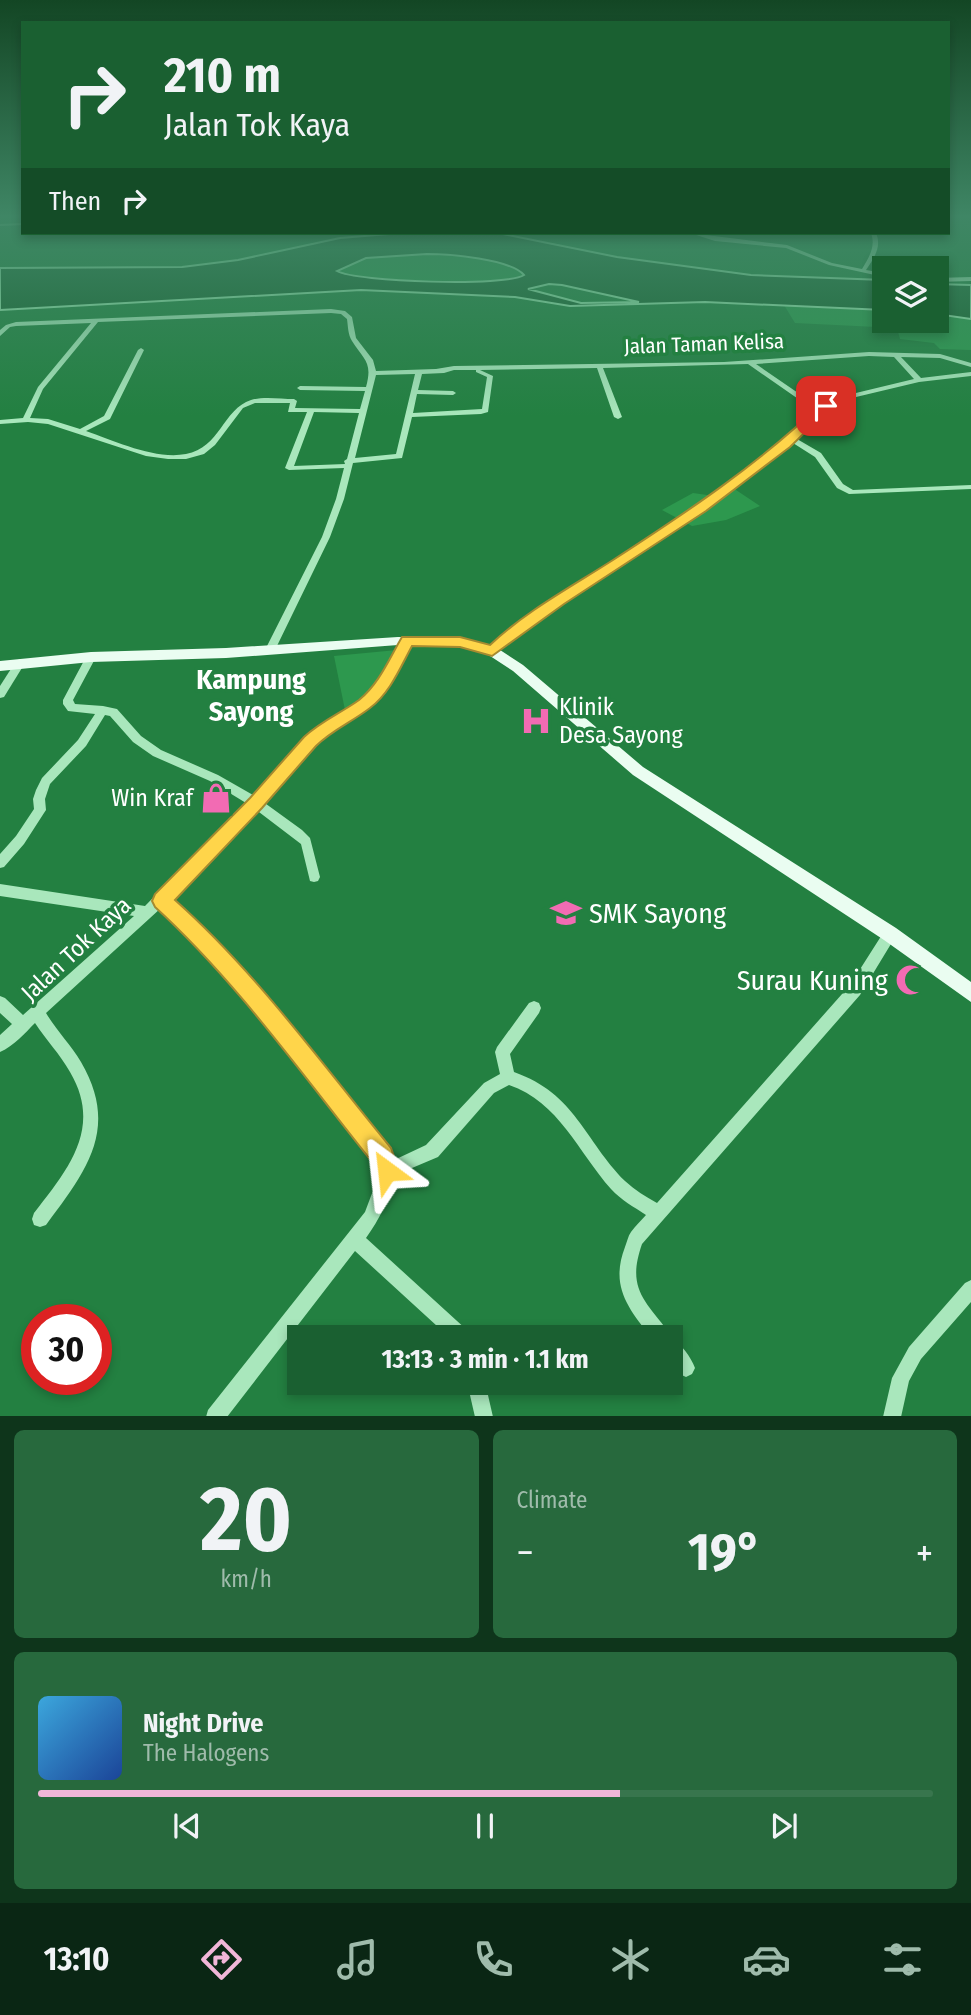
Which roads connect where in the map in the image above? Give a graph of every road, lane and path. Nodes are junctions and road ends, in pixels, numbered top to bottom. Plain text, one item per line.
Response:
1 (96, 321) junction
2 (0, 334) edge
3 (141, 350) dead end
4 (896, 355) junction
5 (749, 362) junction
6 (599, 365) junction
7 (971, 365) edge
8 (419, 371) junction
9 (437, 371) junction
10 (373, 373) junction
11 (971, 374) edge
12 (919, 380) junction
13 (300, 388) dead end
14 (369, 389) junction
15 (415, 392) junction
16 (453, 393) dead end
17 (311, 411) junction
18 (362, 411) junction
19 (820, 411) junction
20 (410, 415) junction
21 (618, 417) dead end
22 (24, 421) junction
23 (0, 422) edge
24 (79, 432) junction
25 (792, 439) junction
26 (348, 463) junction
27 (971, 487) edge
28 (408, 640) junction
29 (270, 650) junction
30 (492, 651) junction
31 (92, 657) junction
32 (20, 663) junction
33 (0, 666) edge
34 (0, 694) edge
35 (103, 710) junction
36 (256, 803) junction
37 (0, 863) edge
38 (314, 877) dead end
39 (0, 890) edge
40 (162, 901) junction
41 (147, 912) junction
42 (890, 934) junction
43 (971, 993) edge
44 (0, 1003) edge
45 (534, 1009) dead end
46 (38, 1014) junction
47 (24, 1026) junction
48 (0, 1045) edge
49 (508, 1077) junction
50 (387, 1171) junction
51 (658, 1214) junction
52 (40, 1219) dead end
53 (354, 1238) junction
54 (971, 1289) edge
55 (449, 1325) edge
56 (654, 1325) edge
57 (683, 1364) edge
58 (686, 1368) dead end
59 (479, 1395) edge
60 (215, 1416) edge
61 (484, 1416) edge
62 (892, 1416) edge

1 - 2 street
1 - 10 street
1 - 22 street
3 - 24 street
4 - 5 street, Jalan Taman Kelisa
4 - 7 street, Jalan Taman Kelisa
4 - 12 street
5 - 6 street, Jalan Taman Kelisa
5 - 19 street
6 - 9 street, Jalan Taman Kelisa
6 - 21 street
8 - 9 street
8 - 10 street
8 - 15 street
9 - 20 street
10 - 14 street
11 - 12 street
12 - 19 street
13 - 14 street
14 - 18 street
15 - 16 street
15 - 20 street
17 - 18 street
17 - 24 street
17 - 26 street
18 - 26 street
19 - 25 street
20 - 26 street
22 - 23 street
22 - 24 street
25 - 27 street
25 - 30 street
26 - 29 street
28 - 29 main road
28 - 30 main road
28 - 36 street, Jalan Tok Kaya
29 - 31 main road
30 - 42 main road
31 - 32 main road
31 - 35 street
32 - 33 main road
32 - 34 street
35 - 36 street
35 - 37 street
36 - 38 street
36 - 40 street, Jalan Tok Kaya
39 - 41 street
40 - 41 street, Jalan Tok Kaya
40 - 50 street
41 - 46 street, Jalan Tok Kaya
42 - 43 main road
42 - 51 street
44 - 47 street
45 - 49 street
46 - 47 street, Jalan Tok Kaya
46 - 52 street
47 - 48 street, Jalan Tok Kaya
49 - 50 street
49 - 51 street
50 - 53 street
51 - 56 street
53 - 55 street
53 - 60 street
54 - 62 street
57 - 58 street
59 - 61 street

